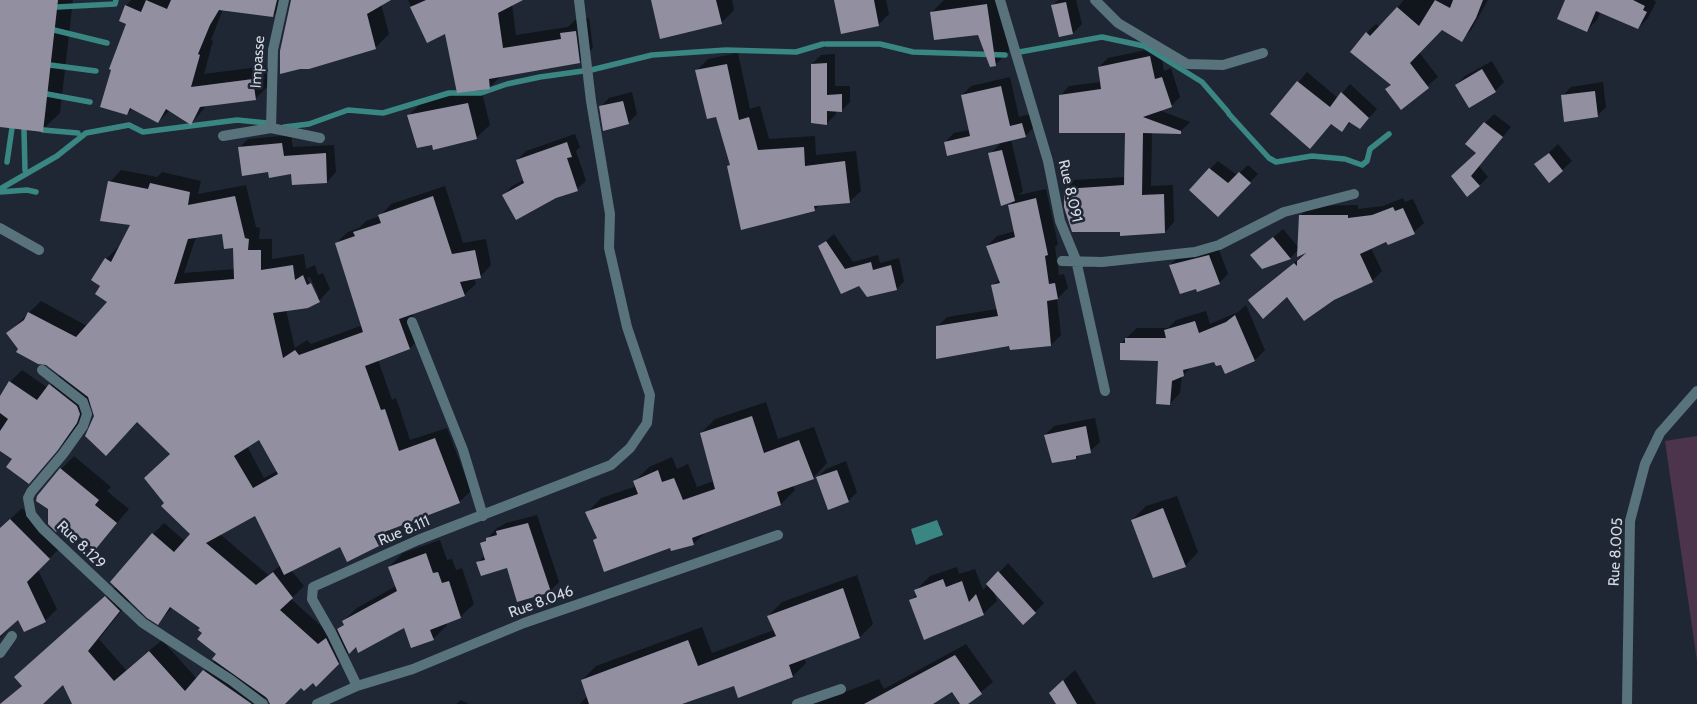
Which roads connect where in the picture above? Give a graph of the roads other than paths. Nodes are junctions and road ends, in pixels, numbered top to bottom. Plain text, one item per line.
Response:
1 (284, 0) edge
2 (580, 0) edge
3 (1000, 0) edge
4 (1095, 0) edge
5 (1263, 53) dead end
6 (271, 128) junction
7 (223, 136) dead end
8 (320, 138) dead end
9 (1354, 194) dead end
10 (0, 228) edge
11 (39, 250) dead end
12 (1076, 260) junction
13 (1062, 261) dead end
14 (412, 322) dead end
15 (42, 370) dead end
16 (1105, 391) dead end
17 (1697, 391) edge
18 (483, 516) junction
19 (778, 535) dead end
20 (12, 636) dead end
21 (0, 653) edge
22 (357, 686) junction
23 (841, 689) dead end
24 (263, 704) edge
25 (317, 704) edge
26 (797, 704) edge
27 (1627, 704) edge

1 - 6 street, Impasse
2 - 18 street, Rue 8.111
3 - 12 street, Rue 8.091
4 - 5 street
6 - 7 street
6 - 8 street
9 - 12 street
10 - 11 street
12 - 13 street
12 - 16 street, Rue 8.091
14 - 18 street
15 - 24 street, Rue 8.129
17 - 27 street, Rue 8.005
18 - 22 street, Rue 8.111
19 - 22 street, Rue 8.046
20 - 21 street
22 - 25 street, Rue 8.046
23 - 26 street

